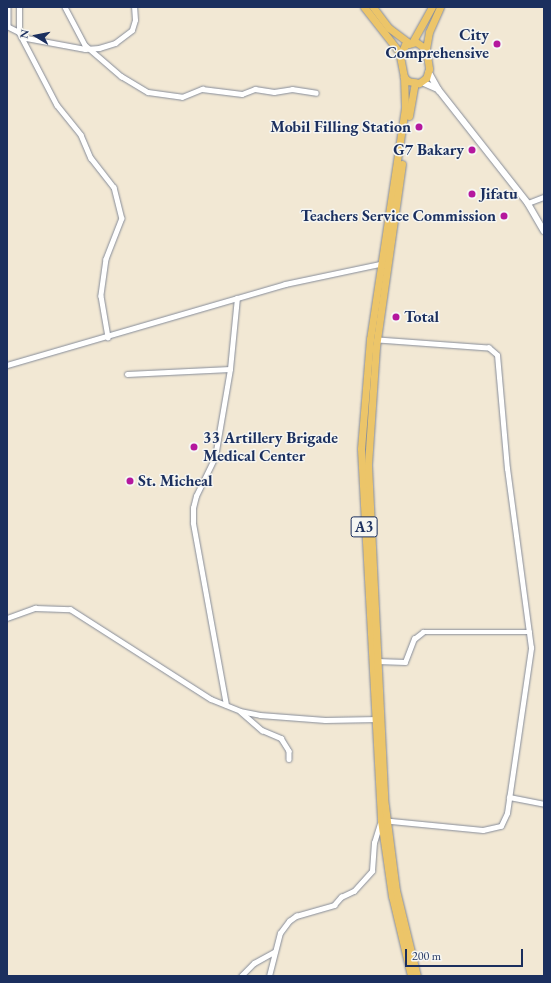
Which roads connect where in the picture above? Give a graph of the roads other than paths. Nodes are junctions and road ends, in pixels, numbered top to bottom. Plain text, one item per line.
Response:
1 (8, 7) edge
2 (20, 7) edge
3 (65, 7) edge
4 (134, 7) edge
5 (364, 7) edge
6 (373, 7) edge
7 (432, 7) edge
8 (440, 7) edge
9 (8, 26) edge
10 (20, 34) junction
11 (411, 42) junction
12 (90, 49) junction
13 (426, 49) junction
14 (400, 53) junction
15 (429, 72) junction
16 (404, 77) junction
17 (418, 82) junction
18 (439, 90) junction
19 (316, 93) dead end
20 (544, 197) edge
21 (528, 203) junction
22 (544, 231) edge
23 (380, 264) junction
24 (237, 298) junction
25 (108, 337) junction
26 (373, 340) junction
27 (7, 365) edge
28 (230, 369) junction
29 (127, 374) dead end
30 (7, 618) edge
31 (530, 632) junction
32 (373, 635) junction
33 (377, 661) junction
34 (226, 705) junction
35 (240, 711) junction
36 (377, 719) junction
37 (289, 759) dead end
38 (509, 796) junction
39 (544, 804) edge
40 (384, 821) junction
41 (383, 839) junction
42 (374, 847) junction
43 (274, 952) junction
44 (413, 974) edge
45 (241, 976) edge
46 (269, 976) edge

1 - 9 street
2 - 10 street
3 - 12 street
4 - 12 street
5 - 14 highway, A3
6 - 11 highway
7 - 11 highway
8 - 13 highway
9 - 10 street
10 - 12 street
10 - 25 street
11 - 13 highway
11 - 14 highway
12 - 19 street
13 - 15 highway
14 - 16 highway, A3
15 - 17 highway, A3
15 - 18 street
16 - 17 highway
16 - 23 highway, A3
17 - 18 street
17 - 26 highway, A3
18 - 21 street
20 - 21 street
21 - 22 street
23 - 24 street
23 - 26 highway, A3
24 - 25 street
24 - 28 street
25 - 27 street
26 - 31 street
26 - 32 highway, A3
28 - 29 street
28 - 34 street
30 - 34 street
31 - 33 street
31 - 38 street
32 - 33 highway, A3
32 - 36 highway, A3
33 - 36 highway, A3
34 - 35 street
35 - 36 street
35 - 37 street
36 - 40 highway, A3
38 - 39 street
38 - 40 street
40 - 41 highway, A3
40 - 42 street
40 - 44 highway, A3
41 - 42 street
41 - 44 highway, A3
42 - 43 street
43 - 45 street
43 - 46 street

